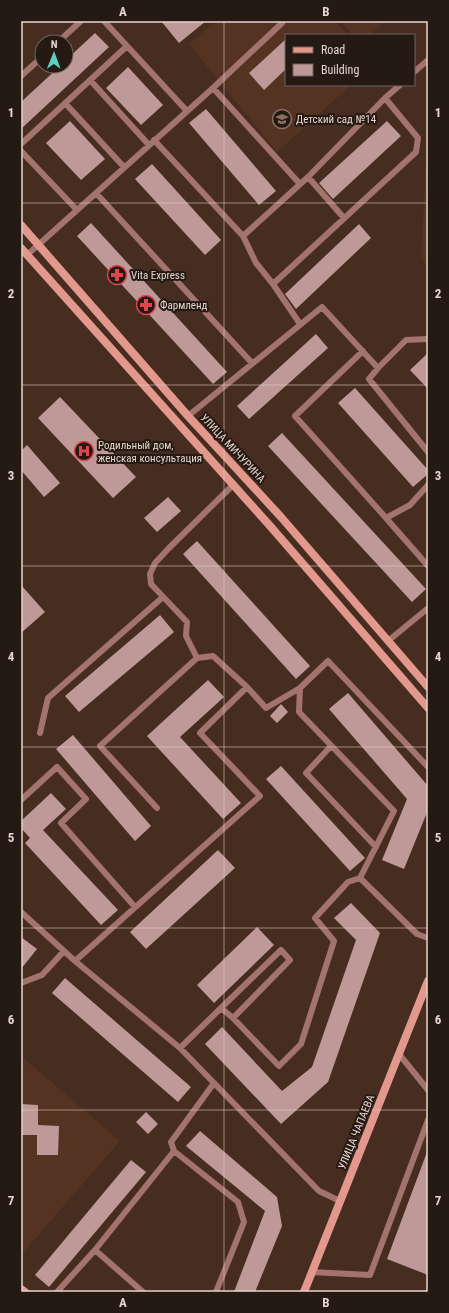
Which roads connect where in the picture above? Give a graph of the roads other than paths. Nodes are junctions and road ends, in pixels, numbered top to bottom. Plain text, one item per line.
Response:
1 (81, 21) edge
2 (104, 21) edge
3 (282, 23) dead end
4 (67, 34) edge
5 (126, 46) junction
6 (428, 60) edge
7 (34, 64) edge
8 (415, 71) edge
9 (21, 76) edge
10 (90, 80) junction
11 (399, 86) edge
12 (213, 88) junction
13 (384, 98) junction
14 (65, 103) junction
15 (186, 110) junction
16 (154, 140) junction
17 (21, 144) edge
18 (149, 145) junction
19 (21, 151) edge
20 (124, 167) junction
21 (308, 177) junction
22 (300, 184) junction
23 (96, 193) junction
24 (76, 210) junction
25 (344, 218) junction
26 (21, 225) edge
27 (243, 236) junction
28 (38, 245) junction
29 (21, 248) edge
30 (27, 255) junction
31 (272, 284) junction
32 (300, 324) junction
33 (428, 339) edge
34 (363, 351) junction
35 (252, 363) junction
36 (378, 368) junction
37 (188, 416) junction
38 (428, 452) edge
39 (233, 485) junction
40 (428, 486) edge
41 (386, 518) junction
42 (428, 566) edge
43 (163, 596) junction
44 (428, 609) edge
45 (388, 641) junction
46 (197, 658) junction
47 (247, 687) junction
48 (428, 687) edge
49 (300, 688) junction
50 (428, 708) edge
51 (40, 733) dead end
52 (331, 746) junction
53 (428, 767) edge
54 (21, 800) edge
55 (157, 808) dead end
56 (376, 847) junction
57 (360, 878) junction
58 (135, 907) junction
59 (21, 912) edge
60 (428, 938) edge
61 (64, 951) junction
62 (75, 961) junction
63 (428, 981) edge
64 (21, 984) edge
65 (221, 1008) junction
66 (233, 1018) junction
67 (180, 1048) junction
68 (399, 1054) junction
69 (214, 1083) junction
70 (428, 1090) edge
71 (428, 1120) edge
72 (174, 1151) junction
73 (340, 1201) junction
74 (95, 1250) junction
75 (312, 1272) junction
76 (21, 1289) edge
77 (25, 1292) edge
78 (57, 1292) edge
79 (143, 1292) edge
80 (216, 1292) edge
81 (304, 1292) edge

1 - 4 lane
2 - 5 lane
3 - 12 lane
5 - 10 lane
5 - 15 lane
6 - 8 lane
7 - 9 lane
10 - 14 lane
10 - 18 lane
11 - 13 lane
12 - 15 lane
12 - 22 lane
13 - 21 lane
13 - 25 lane
14 - 17 lane
14 - 20 lane
15 - 16 lane
16 - 18 lane
16 - 27 lane
18 - 20 lane
19 - 24 lane
20 - 23 lane
21 - 22 lane
21 - 25 lane
22 - 27 lane
23 - 24 lane
23 - 35 lane
24 - 28 lane
25 - 31 lane
26 - 28 street, УЛИЦА МИЧУРИНА
27 - 31 lane
28 - 30 lane
28 - 37 street, УЛИЦА МИЧУРИНА
29 - 30 street
30 - 39 street
31 - 32 lane
32 - 34 lane
32 - 35 lane
33 - 36 lane
34 - 36 lane
34 - 41 lane
35 - 37 lane
36 - 38 lane
37 - 45 street, УЛИЦА МИЧУРИНА
39 - 43 lane
39 - 50 street
40 - 41 lane
41 - 42 lane
43 - 46 lane
43 - 51 lane
44 - 45 lane
45 - 48 street, УЛИЦА МИЧУРИНА
46 - 47 lane
46 - 55 lane
47 - 49 lane
47 - 58 lane
49 - 52 lane
49 - 53 lane
52 - 56 lane
52 - 56 lane
54 - 58 lane
56 - 57 lane
57 - 60 lane
57 - 66 lane
58 - 62 lane
59 - 61 lane
61 - 62 lane
61 - 64 lane
62 - 67 lane
63 - 68 street, УЛИЦА ЧАПАЕВА
65 - 66 lane
65 - 66 lane
65 - 67 lane
67 - 69 lane
68 - 70 lane
68 - 73 street, УЛИЦА ЧАПАЕВА
69 - 72 lane
69 - 73 lane
71 - 75 lane
72 - 74 lane
72 - 80 lane
73 - 75 street, УЛИЦА ЧАПАЕВА
74 - 78 lane
74 - 79 lane
75 - 81 street, УЛИЦА ЧАПАЕВА
76 - 77 street

